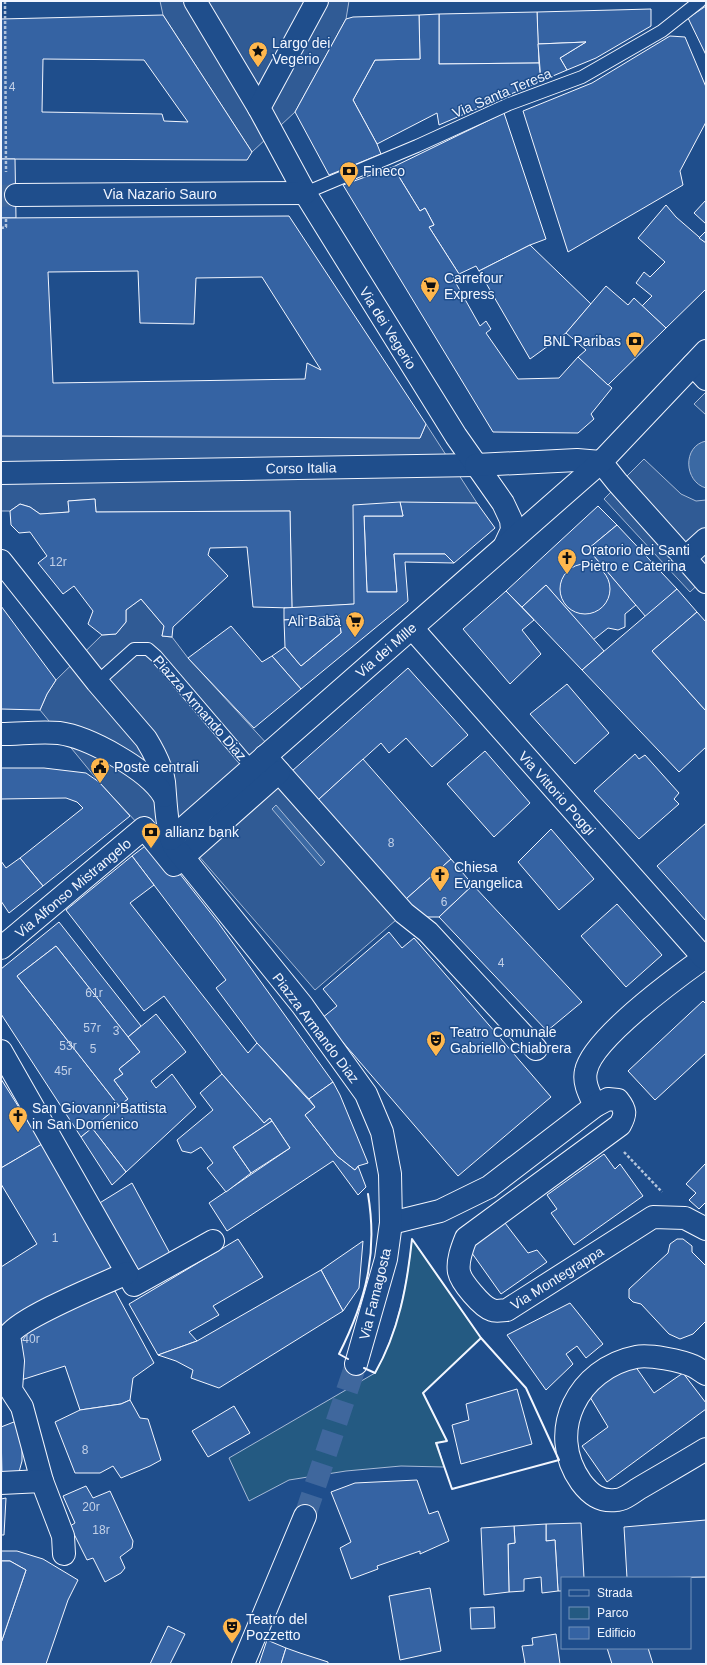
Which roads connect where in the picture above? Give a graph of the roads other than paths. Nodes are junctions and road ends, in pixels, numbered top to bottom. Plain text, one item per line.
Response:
1 (195, 1) edge
2 (317, 1) edge
3 (700, 1) edge
4 (259, 108) junction
5 (305, 193) junction
6 (16, 195) tunnel mouth
7 (702, 365) edge
8 (601, 462) junction
9 (476, 465) junction
10 (1, 473) edge
11 (706, 539) edge
12 (505, 546) junction
13 (685, 558) junction
14 (1, 561) edge
15 (706, 582) edge
16 (412, 628) junction
17 (97, 682) junction
18 (1, 734) edge
19 (259, 762) junction
20 (279, 772) junction
21 (164, 796) junction
22 (171, 839) junction
23 (183, 858) junction
24 (1, 948) edge
25 (705, 957) edge
26 (536, 1049) dead end
27 (1, 1051) edge
28 (596, 1106) junction
29 (391, 1223) junction
30 (706, 1229) edge
31 (213, 1241) dead end
32 (130, 1279) junction
33 (356, 1364) tunnel mouth
34 (706, 1374) edge
35 (706, 1450) edge
36 (42, 1481) junction
37 (1, 1484) edge
38 (305, 1516) tunnel mouth
39 (64, 1554) dead end
40 (243, 1664) edge

1 - 4 street, Via dei Vegerio
2 - 4 street
3 - 5 lane, Via Santa Teresa
4 - 5 street, Via dei Vegerio
5 - 6 street, Via Nazario Sauro
5 - 9 street, Via dei Vegerio
7 - 8 street, Via dei Mille
8 - 9 street, Corso Italia
8 - 12 street, Via dei Mille
8 - 13 street
9 - 10 street, Corso Italia
9 - 12 street, Via dei Vegerio
11 - 13 street
12 - 16 street, Via dei Mille
13 - 15 street
14 - 17 street
16 - 19 street, Via dei Mille
16 - 25 street, Via Vittorio Poggi
17 - 19 lane, Piazza Armando Diaz
17 - 21 street, Piazza Armando Diaz
18 - 21 street
19 - 20 street
19 - 22 street, Via dei Mille
20 - 23 street
20 - 26 street
21 - 22 street, Piazza Armando Diaz
22 - 23 street, Piazza Armando Diaz
23 - 24 street, Via Alfonso Mistrangelo
23 - 29 street, Piazza Armando Diaz
25 - 28 street
27 - 32 street
28 - 29 street
28 - 30 street, Via Montegrappa
29 - 33 street, Via Famagosta
31 - 32 street
32 - 36 street
34 - 35 street
36 - 37 street
36 - 39 street
38 - 40 street

